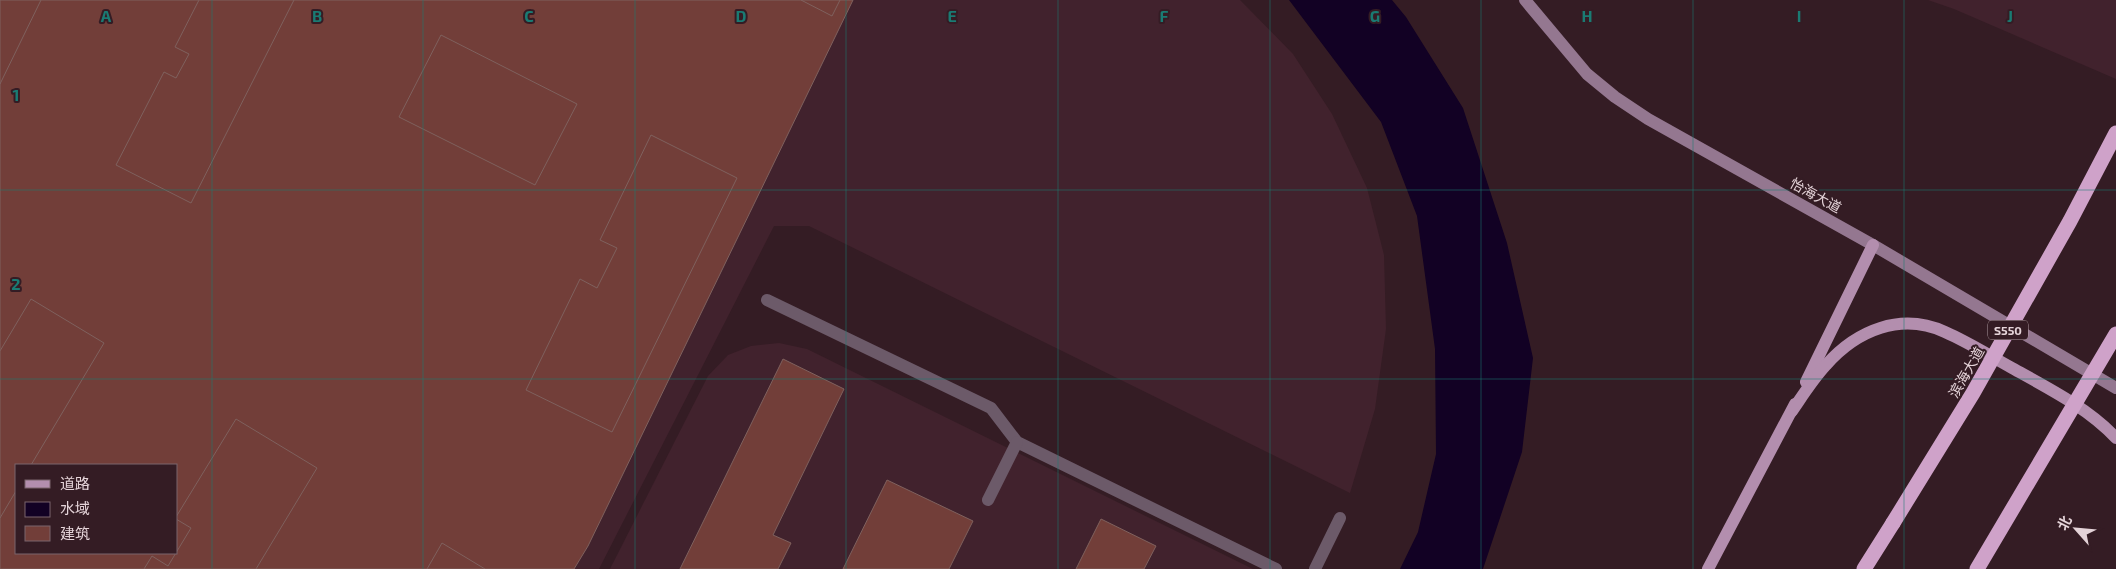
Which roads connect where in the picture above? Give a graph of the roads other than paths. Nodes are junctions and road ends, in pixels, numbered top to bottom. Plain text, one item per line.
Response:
1 (1525, 0) edge
2 (2116, 133) edge
3 (1873, 245) junction
4 (767, 300) dead end
5 (2116, 334) edge
6 (2116, 388) edge
7 (1792, 410) junction
8 (2116, 438) edge
9 (1018, 442) junction
10 (988, 500) dead end
11 (1340, 518) dead end
12 (1276, 569) edge
13 (1314, 569) edge
14 (1708, 569) edge
15 (1864, 569) edge
16 (1977, 569) edge

1 - 3 street, 怡海大道
2 - 15 highway, 滨海大道 / S550, bridge
3 - 6 street, 怡海大道
3 - 7 main road
4 - 9 street
5 - 16 highway, bridge
7 - 8 main road
7 - 14 main road
9 - 10 street
9 - 12 street
11 - 13 street

